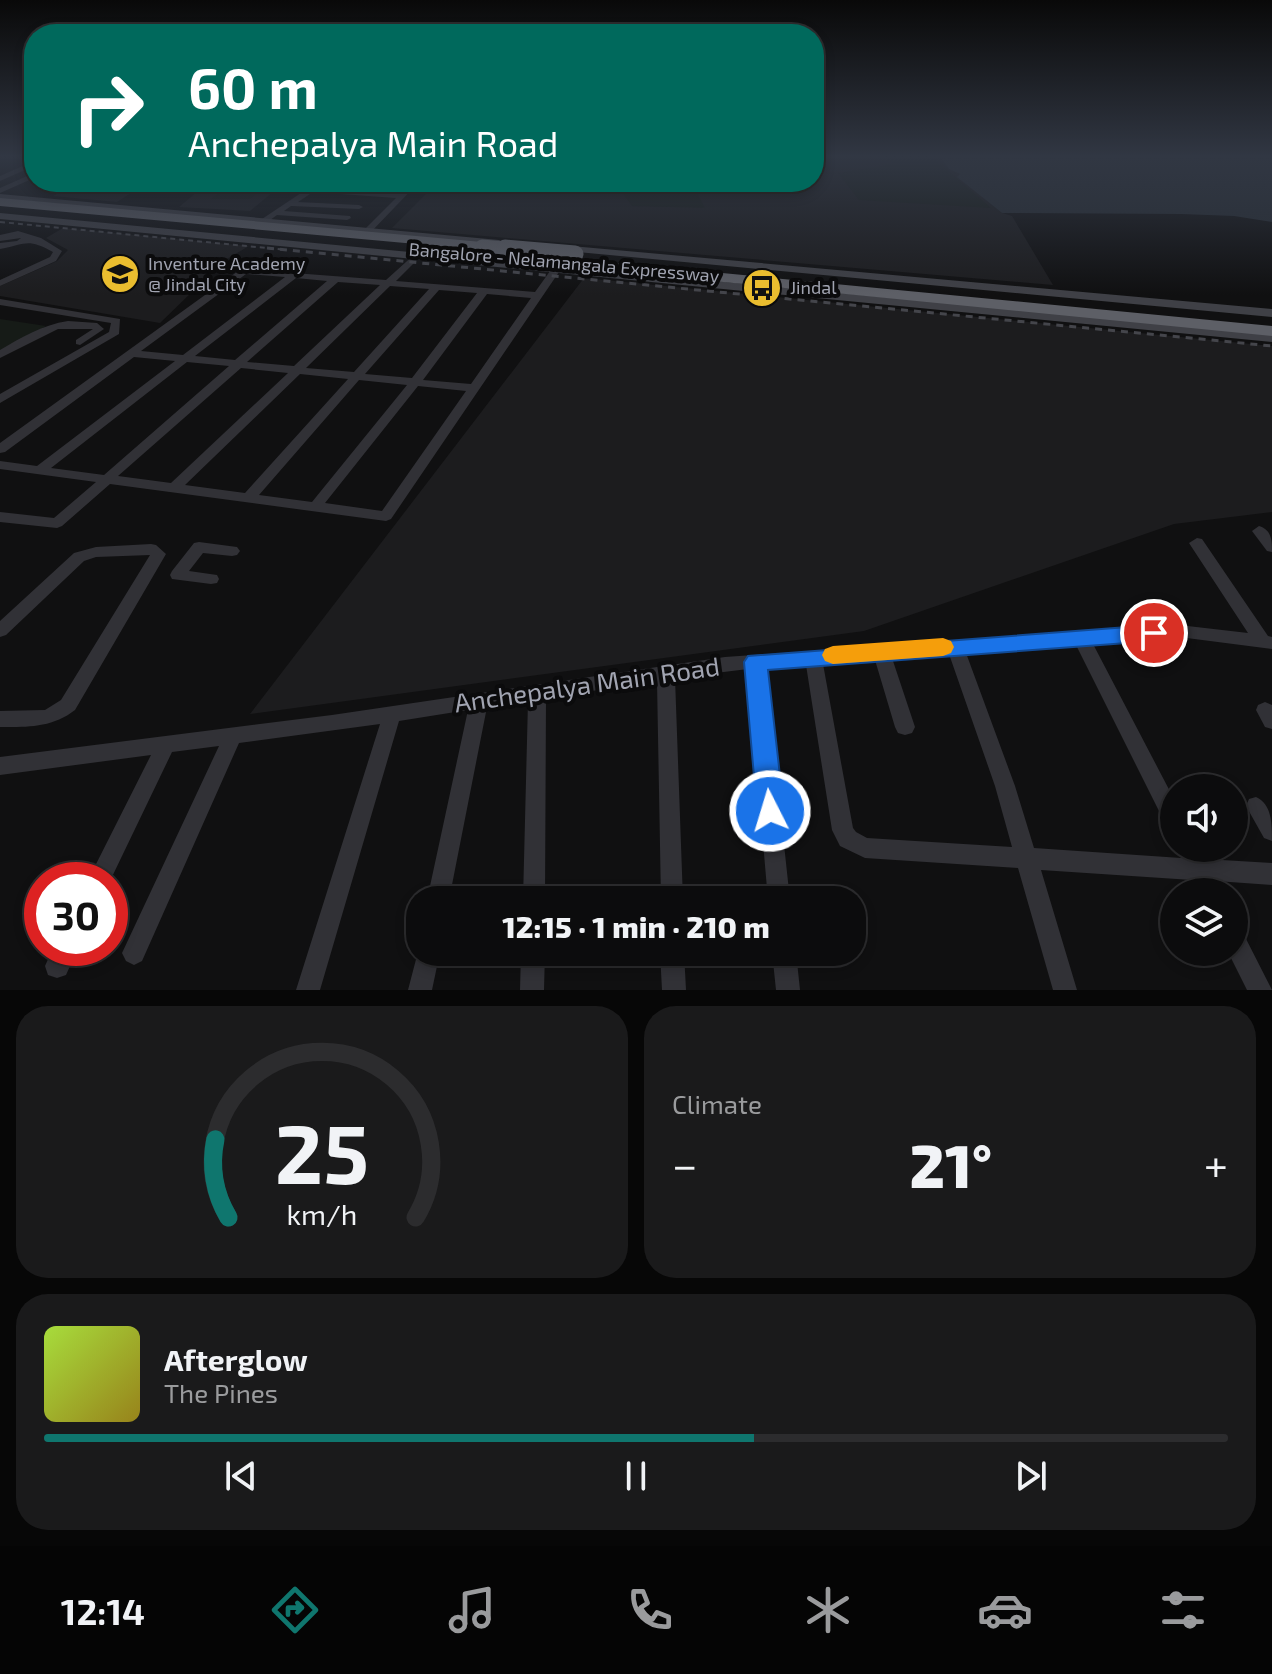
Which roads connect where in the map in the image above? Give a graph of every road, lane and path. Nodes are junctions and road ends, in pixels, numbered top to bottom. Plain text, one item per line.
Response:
1 (21, 202) edge
2 (28, 202) edge
3 (295, 202) edge
4 (396, 202) edge
5 (292, 204) junction
6 (359, 207) dead end
7 (0, 210) edge
8 (277, 213) junction
9 (0, 216) edge
10 (347, 218) dead end
11 (263, 221) junction
12 (367, 231) junction
13 (2, 236) edge
14 (27, 239) junction
15 (17, 244) junction
16 (520, 245) junction
17 (0, 246) edge
18 (540, 247) junction
19 (416, 256) junction
20 (504, 265) junction
21 (524, 266) junction
22 (556, 269) junction
23 (0, 275) edge
24 (294, 275) junction
25 (335, 279) junction
26 (0, 283) edge
27 (387, 283) junction
28 (436, 287) junction
29 (483, 292) junction
30 (536, 295) junction
31 (0, 302) edge
32 (1047, 305) junction
33 (1272, 313) edge
34 (1272, 320) edge
35 (1272, 331) edge
36 (1272, 338) edge
37 (130, 353) junction
38 (0, 355) edge
39 (182, 359) junction
40 (237, 365) junction
41 (49, 371) junction
42 (297, 371) junction
43 (357, 377) junction
44 (414, 384) junction
45 (472, 388) junction
46 (0, 399) edge
47 (0, 449) edge
48 (0, 465) edge
49 (40, 470) junction
50 (106, 479) junction
51 (175, 487) junction
52 (248, 498) junction
53 (315, 507) junction
54 (0, 517) edge
55 (1259, 531) dead end
56 (1197, 543) dead end
57 (1272, 547) edge
58 (232, 551) dead end
59 (147, 575) junction
60 (178, 575) junction
61 (211, 579) dead end
62 (0, 631) edge
63 (1081, 638) junction
64 (1267, 642) edge
65 (955, 646) junction
66 (881, 651) junction
67 (813, 657) junction
68 (756, 662) junction
69 (666, 673) junction
70 (537, 692) junction
71 (479, 701) junction
72 (392, 714) junction
73 (0, 719) edge
74 (905, 727) dead end
75 (233, 736) junction
76 (166, 745) junction
77 (0, 766) edge
78 (1160, 793) edge
79 (1256, 806) dead end
80 (1272, 831) edge
81 (1026, 857) junction
82 (108, 862) edge
83 (1195, 862) edge
84 (1199, 869) junction
85 (1272, 874) edge
86 (1203, 878) edge
87 (441, 886) edge
88 (534, 886) edge
89 (672, 886) edge
90 (778, 886) edge
91 (134, 953) dead end
92 (425, 966) edge
93 (533, 966) edge
94 (673, 966) edge
95 (785, 966) edge
96 (1248, 966) edge
97 (308, 990) edge
98 (420, 990) edge
99 (532, 990) edge
100 (674, 990) edge
101 (788, 990) edge
102 (1065, 990) edge
103 (1260, 990) edge

1 - 32 highway, Bangalore - Nelamangala Expressway, bridge
2 - 11 street
3 - 5 street
4 - 12 street
5 - 6 street
5 - 8 street
7 - 32 highway, Bangalore - Nelamangala Expressway
8 - 10 street
8 - 11 street
9 - 19 street
11 - 12 street
12 - 16 street
13 - 14 street
14 - 15 street
14 - 26 street
15 - 17 street
15 - 23 street
16 - 18 street
16 - 20 street
18 - 21 street
18 - 33 street
19 - 20 street
19 - 27 street
20 - 21 street
21 - 22 street
22 - 30 street
22 - 36 street
24 - 25 street
24 - 37 street
24 - 39 street
25 - 27 street
25 - 40 street
27 - 28 street
27 - 42 street
28 - 29 street
28 - 43 street
29 - 30 street
29 - 44 street
30 - 45 street
31 - 41 street
32 - 34 highway, Bangalore - Nelamangala Expressway
32 - 35 highway, Bangalore - Nelamangala Expressway
37 - 39 street
37 - 47 street
38 - 41 street
39 - 40 street
39 - 49 street
40 - 42 street
40 - 50 street
41 - 46 street
42 - 43 street
42 - 51 street
43 - 44 street
43 - 52 street
44 - 45 street
44 - 53 street
45 - 53 street
48 - 49 street
49 - 50 street
50 - 51 street
50 - 54 street
51 - 52 street
52 - 53 street
55 - 57 street
56 - 64 street
58 - 60 street
59 - 60 street
59 - 62 street
59 - 73 street
60 - 61 street
63 - 64 street, Anchepalya Main Road
63 - 65 street, Anchepalya Main Road
63 - 78 street
65 - 66 street, Anchepalya Main Road
65 - 81 street
66 - 67 street, Anchepalya Main Road
66 - 74 street
67 - 68 street, Anchepalya Main Road
67 - 81 street
68 - 69 street, Anchepalya Main Road
68 - 90 street
69 - 70 street, Anchepalya Main Road
69 - 89 street
70 - 71 street, Anchepalya Main Road
70 - 88 street
71 - 72 street, Anchepalya Main Road
71 - 87 street
72 - 75 street, Anchepalya Main Road
72 - 97 street
75 - 76 street, Anchepalya Main Road
75 - 91 street
76 - 77 street, Anchepalya Main Road
76 - 82 street
79 - 80 street
81 - 84 street
81 - 102 street
83 - 84 street
84 - 85 street
84 - 86 street
92 - 98 street
93 - 99 street
94 - 100 street
95 - 101 street
96 - 103 street

